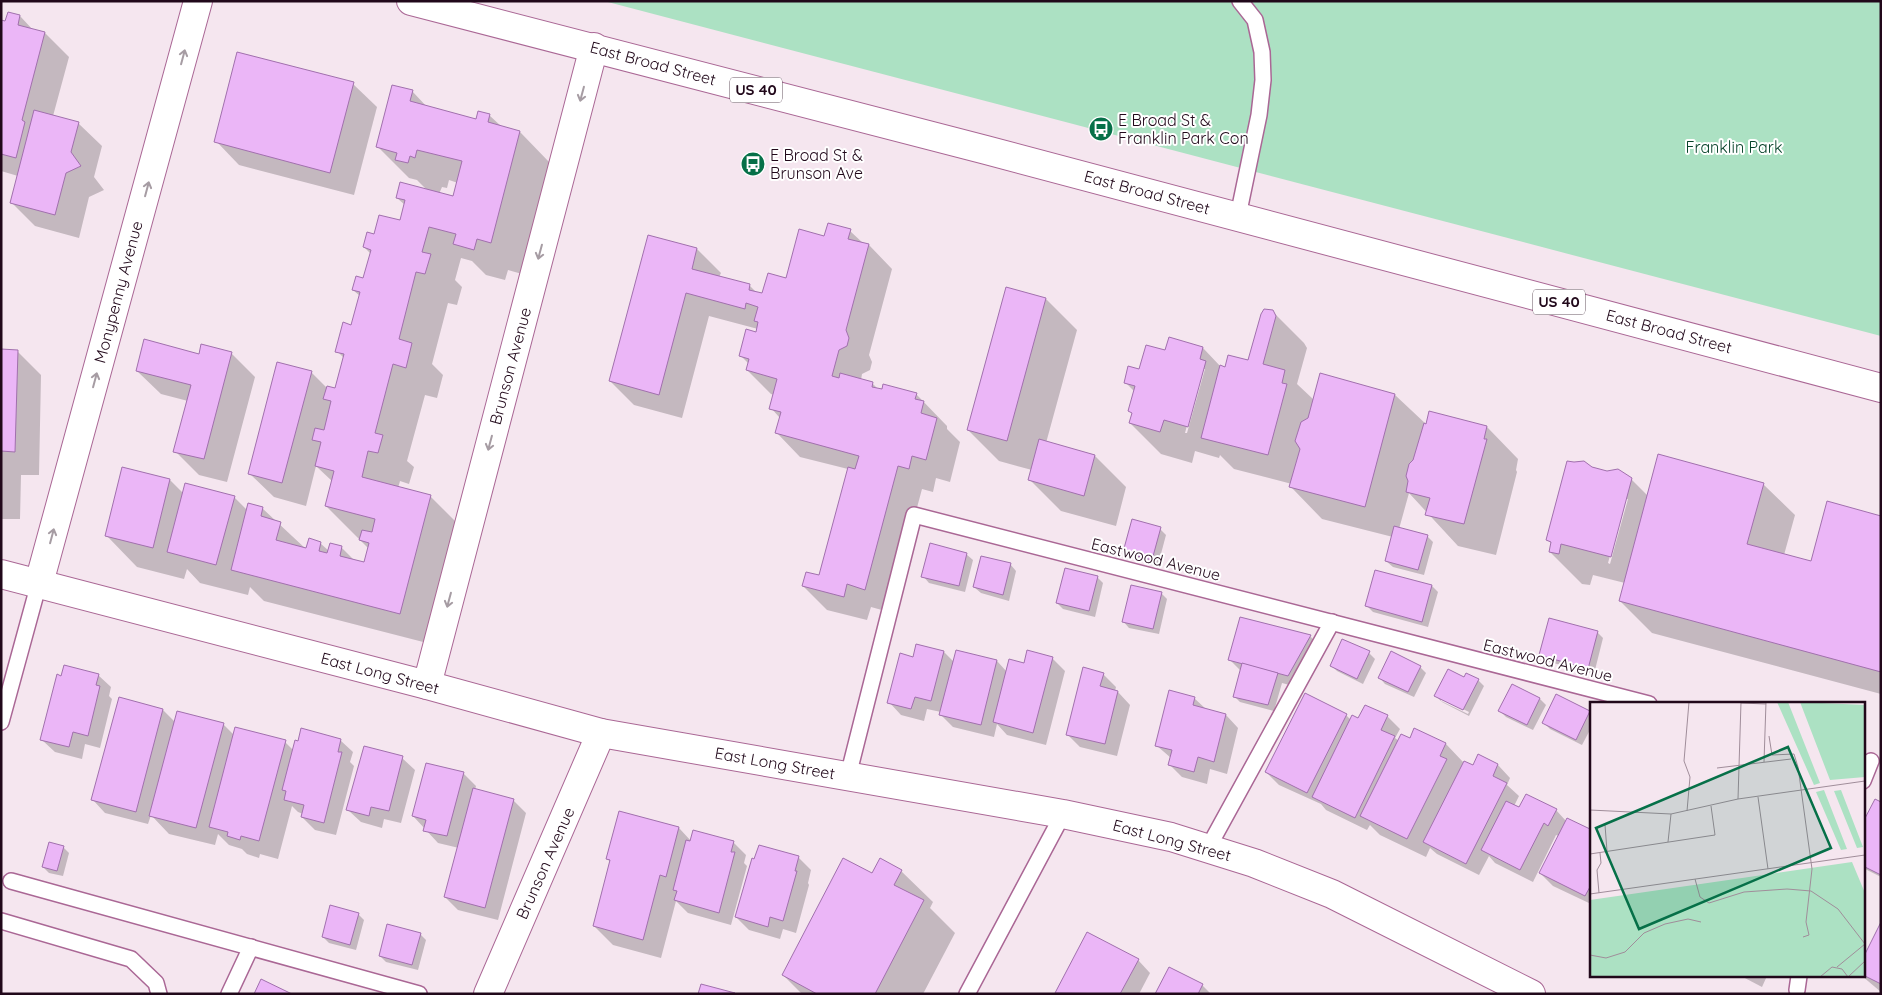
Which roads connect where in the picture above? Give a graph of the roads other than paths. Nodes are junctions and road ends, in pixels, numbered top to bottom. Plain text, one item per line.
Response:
1 (198, 1) edge
2 (411, 1) edge
3 (1240, 1) edge
4 (594, 47) junction
5 (1238, 216) junction
6 (1881, 388) edge
7 (1, 574) edge
8 (39, 583) junction
9 (1332, 622) junction
10 (427, 685) junction
11 (1641, 702) edge
12 (1, 722) edge
13 (601, 733) junction
14 (1872, 761) edge
15 (848, 776) junction
16 (1864, 779) edge
17 (1063, 814) junction
18 (1208, 848) junction
19 (11, 881) dead end
20 (1, 921) edge
21 (251, 947) junction
22 (159, 994) edge
23 (230, 994) edge
24 (419, 994) edge
25 (488, 994) edge
26 (967, 994) edge
27 (1531, 994) edge

8 -> 1 street, Monypenny Avenue
2 - 4 street, East Broad Street / US 40
3 - 5 lane
4 - 5 street, East Broad Street / US 40
4 -> 10 street, Brunson Avenue
5 - 6 street, East Broad Street / US 40
7 - 8 street, East Long Street
8 - 10 street, East Long Street
8 - 12 lane
9 - 11 lane, Eastwood Avenue
9 - 15 lane, Eastwood Avenue
9 - 18 lane
10 - 13 street, East Long Street
13 - 15 street, East Long Street
13 - 25 street, Brunson Avenue
14 - 16 lane
15 - 17 street, East Long Street
17 - 18 street, East Long Street
17 - 26 lane
18 - 27 street, East Long Street
19 - 21 lane
20 - 22 lane
21 - 23 lane
21 - 24 lane

